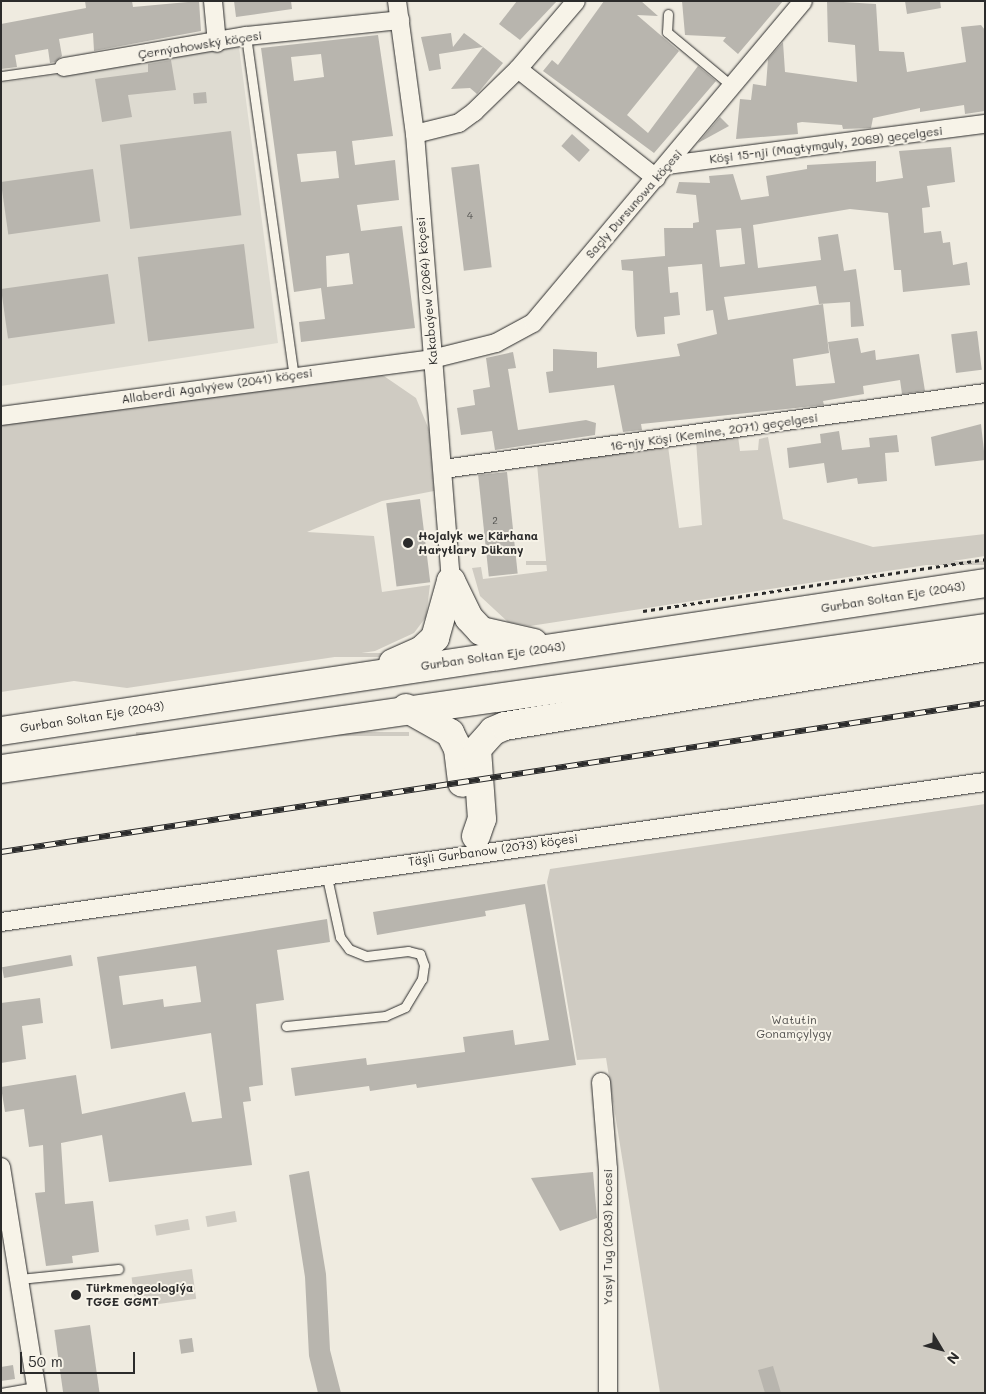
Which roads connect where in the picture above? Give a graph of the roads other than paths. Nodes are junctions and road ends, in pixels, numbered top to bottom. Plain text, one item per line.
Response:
1 (213, 1) edge
2 (397, 1) edge
3 (576, 1) edge
4 (803, 1) edge
5 (668, 14) dead end
6 (400, 20) junction
7 (246, 36) junction
8 (217, 43) junction
9 (64, 67) joint
10 (518, 69) junction
11 (1, 76) edge
12 (733, 87) junction
13 (985, 124) edge
14 (415, 134) junction
15 (662, 172) junction
16 (432, 359) junction
17 (294, 376) junction
18 (985, 393) edge
19 (1, 416) edge
20 (444, 469) junction
21 (451, 581) junction
22 (985, 583) edge
23 (985, 628) edge
24 (560, 648) junction
25 (985, 648) edge
26 (375, 672) junction
27 (406, 708) junction
28 (1, 731) edge
29 (1, 769) edge
30 (985, 782) edge
31 (478, 845) junction
32 (326, 873) junction
33 (1, 922) edge
34 (286, 1026) dead end
35 (601, 1082) dead end
36 (1, 1167) edge
37 (118, 1269) dead end
38 (18, 1279) junction
39 (36, 1390) edge
40 (1, 1393) edge
41 (608, 1393) edge

1 - 8 street
2 - 6 street, Kakabaýew (2064) köçesi
3 - 10 street
4 - 12 street, Saçly Dursunowa köçesi
5 - 12 lane
6 - 7 street, Çernýahowský köçesi
6 - 14 street, Kakabaýew (2064) köçesi
7 - 8 street, Çernýahowský köçesi
7 - 17 lane
8 - 9 street, Çernýahowský köçesi
9 - 11 lane, Çernýahowský köçesi
10 - 14 street
10 - 15 street
12 - 15 street, Saçly Dursunowa köçesi
13 - 15 street, Köşi 15-nji (Magtymguly, 2069) geçelgesi
14 - 16 street, Kakabaýew (2064) köçesi
15 - 16 street, Saçly Dursunowa köçesi
16 - 17 street, Allaberdi Agalyýew (2041) köçesi
16 - 20 street, Kakabaýew (2064) köçesi
17 - 19 street, Allaberdi Agalyýew (2041) köçesi
18 - 20 street, 16-njy Köşi (Kemine, 2071) geçelgesi
20 - 21 street, Kakabaýew (2064) köçesi
21 - 24 highway
21 - 26 highway
22 - 24 highway, Gurban Soltan Eje (2043)
23 - 27 highway
24 - 26 highway, Gurban Soltan Eje (2043)
25 - 31 highway
26 - 28 highway, Gurban Soltan Eje (2043)
27 - 29 highway
27 - 31 highway
30 - 31 street, Täşli Gurbanow (2073) köçesi
31 - 32 street, Täşli Gurbanow (2073) köçesi
32 - 33 street, Täşli Gurbanow (2073) köçesi
32 - 34 lane
35 - 41 street, Yasyl Tug (2083) kocesi
36 - 38 street
37 - 38 lane
38 - 39 street
39 - 40 lane

